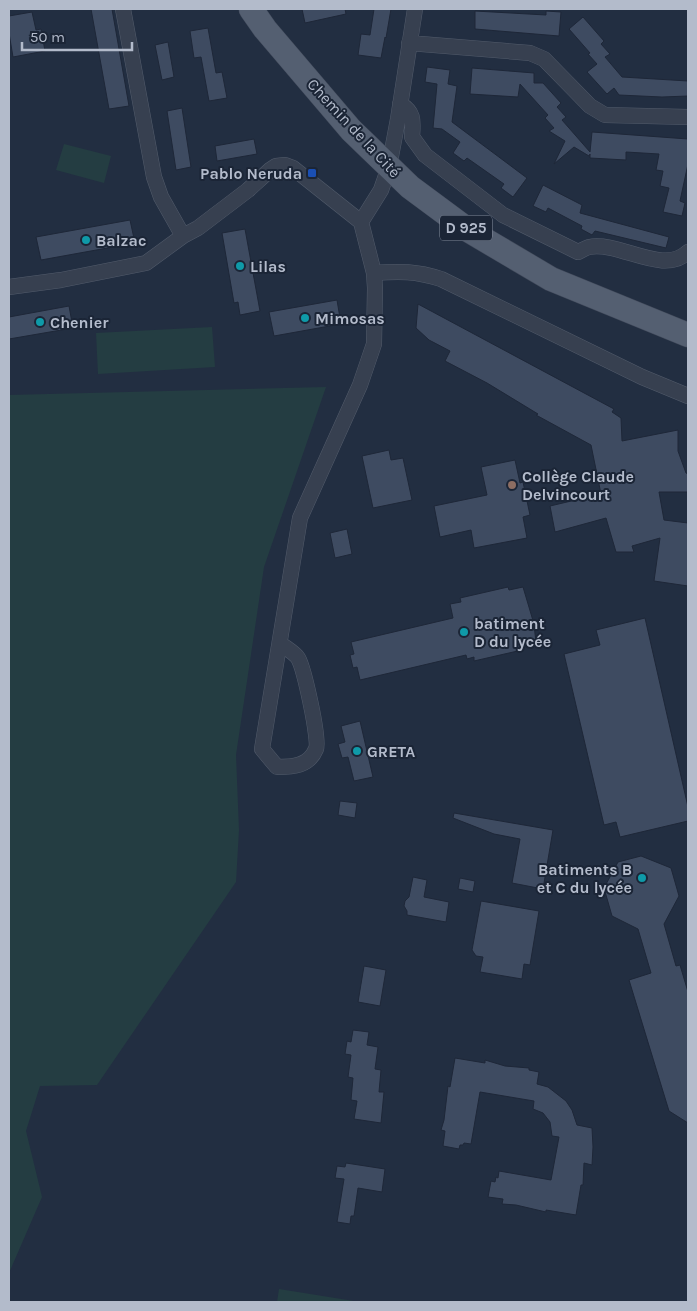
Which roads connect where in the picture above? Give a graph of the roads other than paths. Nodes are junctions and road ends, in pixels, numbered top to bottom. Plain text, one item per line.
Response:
1 (123, 9) edge
2 (251, 9) edge
3 (415, 9) edge
4 (409, 42) junction
5 (400, 104) junction
6 (688, 117) edge
7 (389, 167) junction
8 (361, 222) junction
9 (183, 236) junction
10 (688, 252) edge
11 (374, 273) junction
12 (10, 282) edge
13 (688, 335) edge
14 (688, 396) edge
15 (281, 644) junction

1 - 9 street
2 - 7 main road, Chemin de la Cité / D 925
3 - 4 street
4 - 5 street
4 - 6 street
5 - 7 street
5 - 10 street, Chemin de la Cité
7 - 8 street
7 - 13 main road, Chemin de la Cité / D 925
8 - 9 street
8 - 11 street
9 - 12 street
11 - 14 street
11 - 15 street
15 - 15 street

